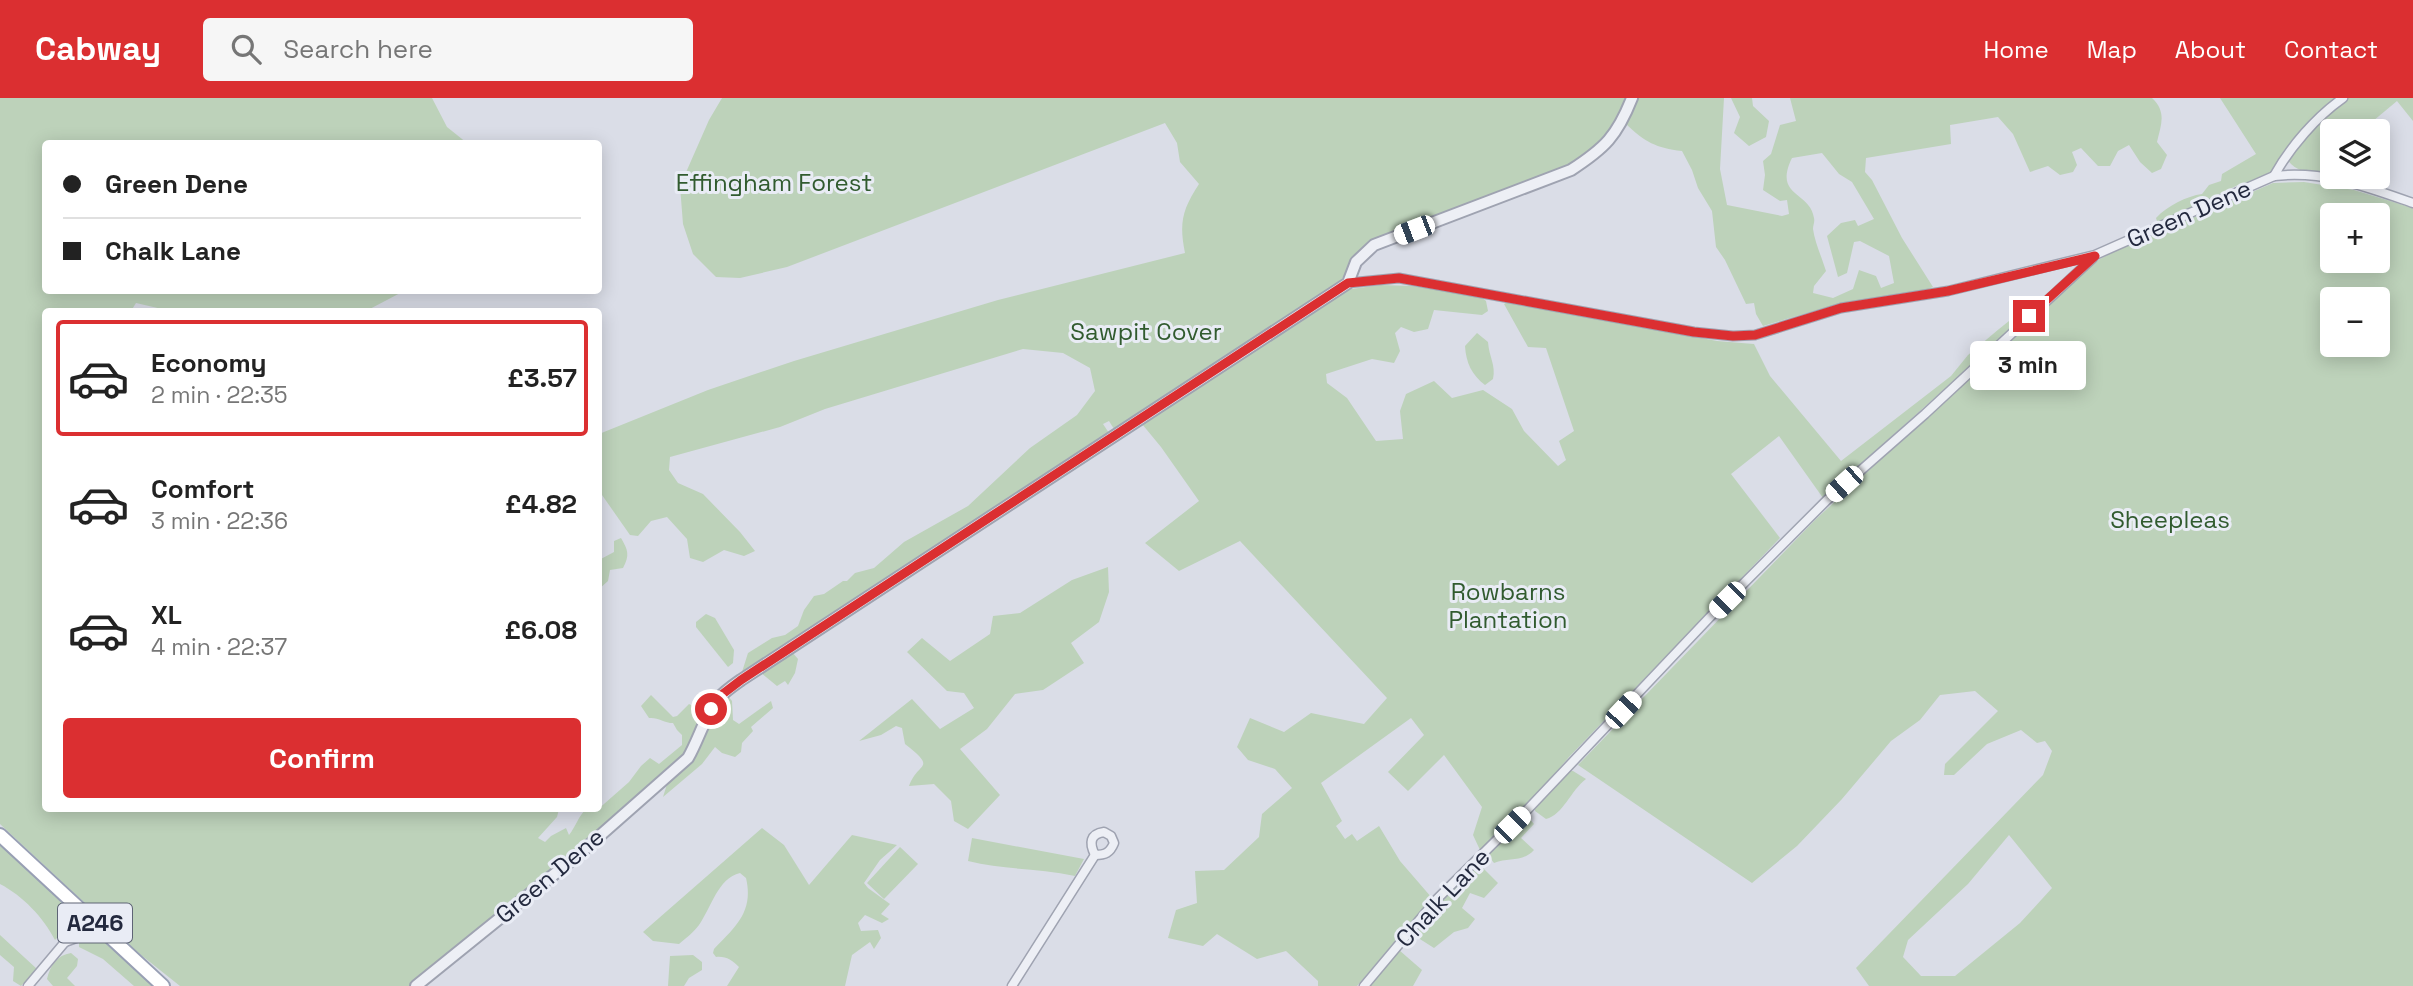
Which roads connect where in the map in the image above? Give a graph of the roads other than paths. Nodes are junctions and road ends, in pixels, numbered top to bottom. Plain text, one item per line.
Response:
1 (1632, 98) edge
2 (2343, 98) edge
3 (2274, 176) junction
4 (2413, 203) edge
5 (2095, 256) junction
6 (1348, 283) junction
7 (0, 835) edge
8 (1095, 855) dead end
9 (74, 904) junction
10 (100, 929) junction
11 (65, 942) junction
12 (28, 986) edge
13 (163, 986) edge
14 (416, 986) edge
15 (1013, 986) edge
16 (1364, 986) edge

1 - 6 street
2 - 3 street
3 - 4 street, Green Dene
3 - 5 street, Green Dene
5 - 6 street, Green Dene
5 - 16 street, Chalk Lane
6 - 14 street, Green Dene
7 - 9 main road, A246
8 - 15 street
9 - 10 main road, A246
9 - 11 street
10 - 11 street
10 - 13 main road, A246
11 - 12 street

